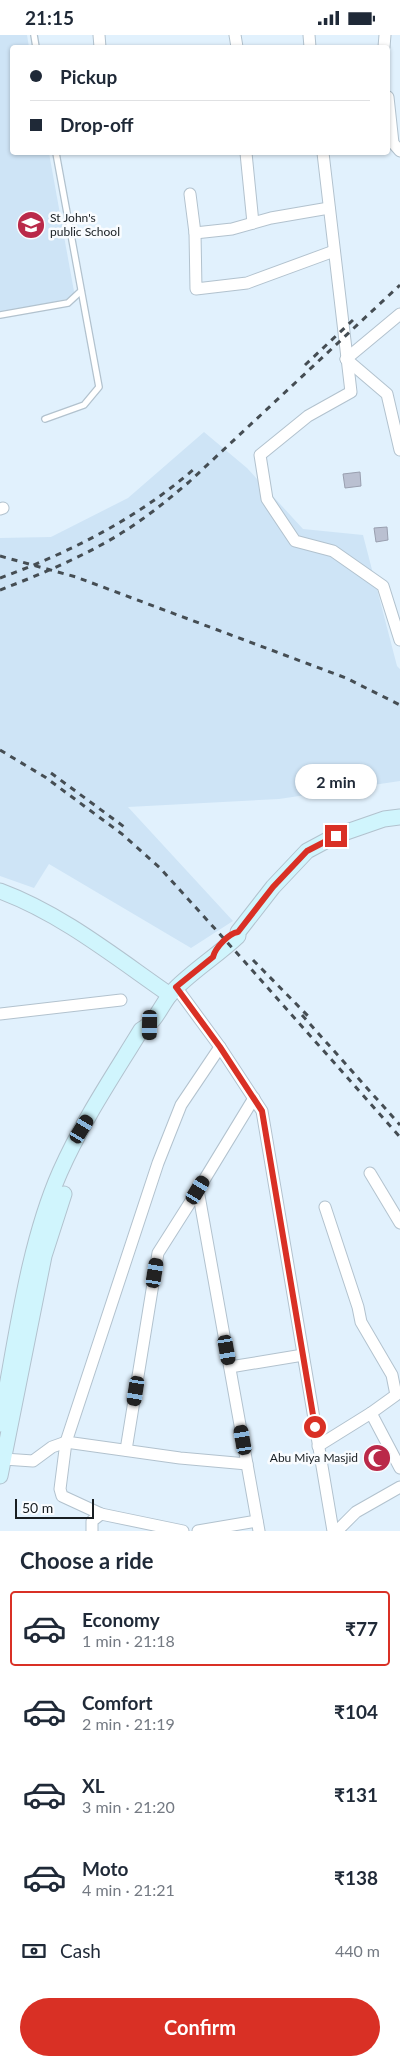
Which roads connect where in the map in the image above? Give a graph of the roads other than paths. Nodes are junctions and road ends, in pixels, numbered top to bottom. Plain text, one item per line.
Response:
1 (390, 115) edge
2 (400, 151) edge
3 (56, 155) edge
4 (246, 155) edge
5 (323, 155) edge
6 (190, 194) dead end
7 (329, 208) junction
8 (253, 223) junction
9 (195, 233) junction
10 (334, 251) junction
11 (81, 291) junction
12 (400, 313) edge
13 (0, 315) edge
14 (346, 359) junction
15 (45, 419) dead end
16 (400, 450) edge
17 (400, 640) edge
18 (400, 817) edge
19 (0, 891) edge
20 (173, 991) junction
21 (121, 1000) dead end
22 (0, 1014) edge
23 (220, 1047) junction
24 (254, 1099) junction
25 (370, 1173) dead end
26 (198, 1190) junction
27 (325, 1207) dead end
28 (400, 1223) edge
29 (303, 1355) junction
30 (230, 1367) junction
31 (10, 1400) junction
32 (371, 1413) junction
33 (0, 1423) edge
34 (66, 1442) junction
35 (318, 1445) junction
36 (126, 1450) junction
37 (4, 1459) junction
38 (247, 1465) junction
39 (400, 1468) edge
40 (0, 1476) edge
41 (400, 1487) edge
42 (95, 1522) edge
43 (258, 1526) edge
44 (83, 1531) edge
45 (183, 1531) edge
46 (200, 1531) edge
47 (333, 1531) edge
48 (337, 1531) edge

1 - 2 street
3 - 11 lane
4 - 8 street
5 - 7 street
6 - 9 street
7 - 8 street
7 - 10 street
8 - 9 street
9 - 10 street
10 - 14 street
11 - 13 lane
11 - 15 lane
12 - 14 street
14 - 16 street
14 - 17 street
18 - 20 main road
19 - 20 main road
20 - 23 street
20 - 31 main road
21 - 22 street
23 - 24 street
23 - 34 street
24 - 26 street
24 - 29 street
25 - 28 street
26 - 30 street
26 - 36 street
27 - 32 street
29 - 30 street
29 - 35 street
30 - 38 street
31 - 33 main road
31 - 37 main road
32 - 35 street
32 - 39 street
34 - 36 street
34 - 37 street
34 - 42 street
35 - 47 street
36 - 38 street
37 - 40 main road
38 - 43 street
41 - 48 street
42 - 44 street
42 - 45 street
43 - 46 street

